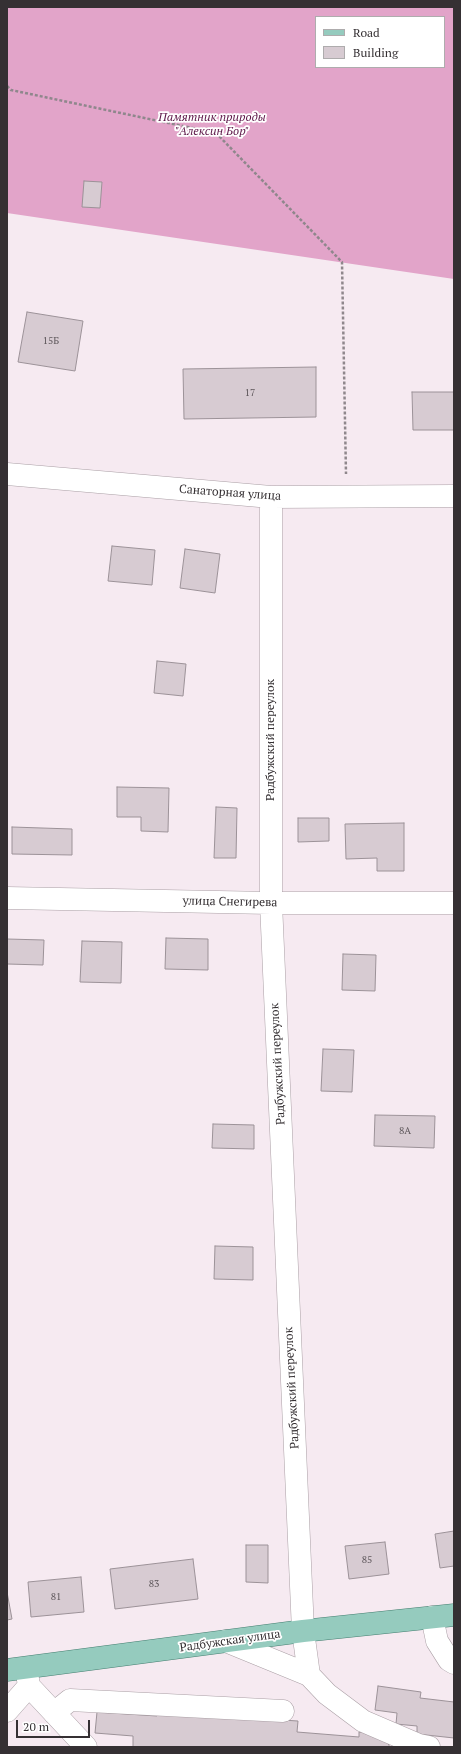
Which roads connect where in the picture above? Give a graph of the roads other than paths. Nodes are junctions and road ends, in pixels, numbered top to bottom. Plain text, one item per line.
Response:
1 (7, 474) edge
2 (454, 496) edge
3 (270, 497) junction
4 (7, 898) edge
5 (271, 902) junction
6 (454, 903) edge
7 (454, 1615) edge
8 (432, 1617) junction
9 (303, 1631) junction
10 (226, 1641) junction
11 (454, 1663) edge
12 (21, 1675) edge
13 (310, 1676) junction
14 (7, 1711) edge
15 (283, 1711) dead end
16 (54, 1713) junction
17 (423, 1746) edge
18 (86, 1747) edge

1 - 3 street, Санаторная улица
2 - 3 street, Санаторная улица
3 - 5 street, Радбужский переулок
4 - 5 street, улица Снегирева
5 - 6 street, улица Снегирева
5 - 9 street, Радбужский переулок
7 - 8 main road, Радбужская улица
8 - 9 main road, Радбужская улица
8 - 11 street
9 - 10 main road, Радбужская улица
9 - 13 street, Радбужский переулок
10 - 12 main road, Радбужская улица
10 - 13 street
12 - 14 street
12 - 16 street
13 - 17 street
15 - 16 street
16 - 18 street

